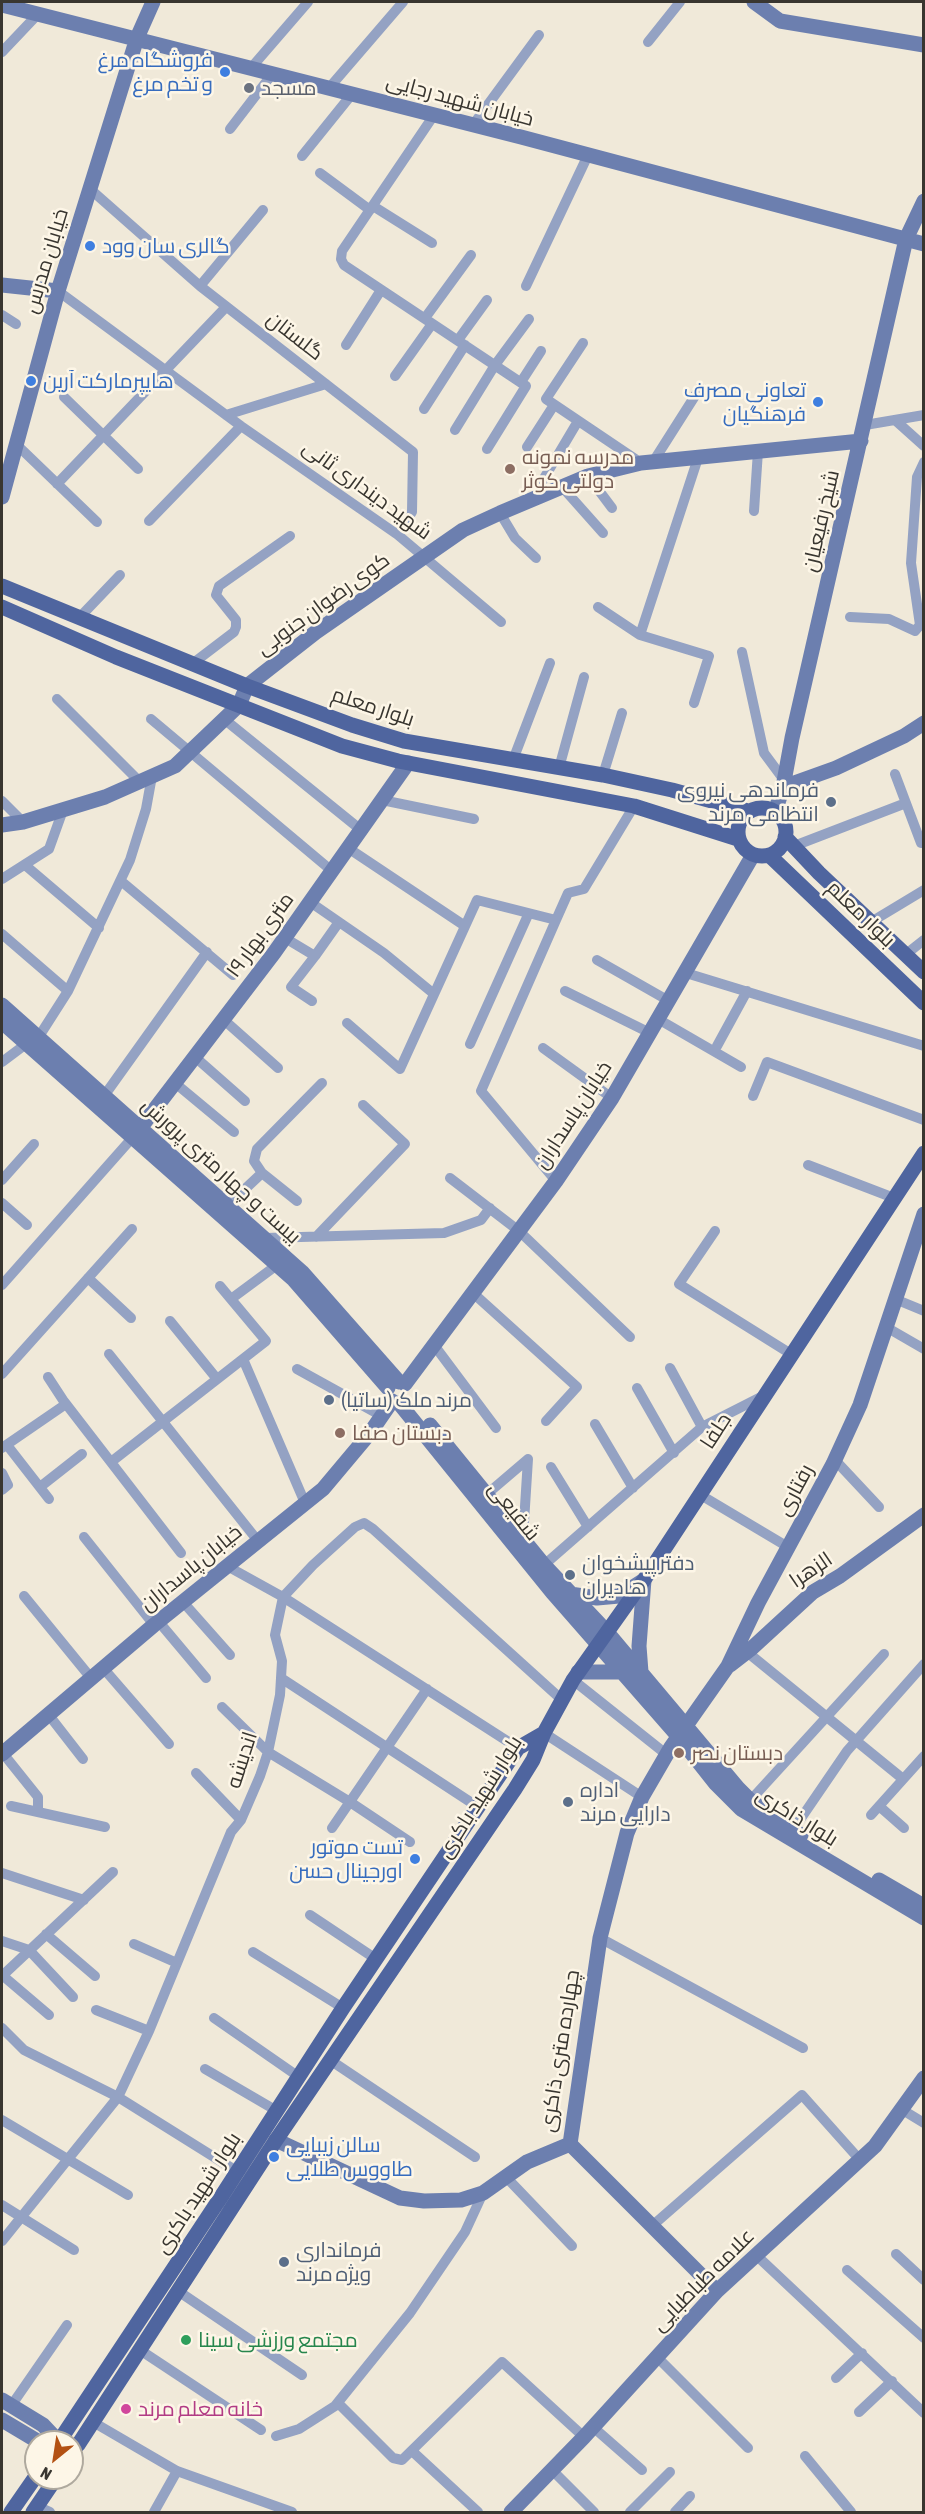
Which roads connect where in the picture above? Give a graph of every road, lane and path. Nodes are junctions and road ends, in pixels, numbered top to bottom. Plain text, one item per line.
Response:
1 (153, 2) edge
2 (308, 2) edge
3 (403, 2) edge
4 (680, 2) edge
5 (754, 2) edge
6 (2, 5) edge
7 (38, 14) junction
8 (539, 35) dead end
9 (137, 38) junction
10 (648, 42) dead end
11 (924, 45) edge
12 (2, 52) edge
13 (251, 68) junction
14 (273, 73) junction
15 (329, 88) junction
16 (352, 94) junction
17 (434, 115) junction
18 (472, 125) junction
19 (230, 129) dead end
20 (588, 155) junction
21 (302, 156) dead end
22 (320, 172) dead end
23 (90, 189) junction
24 (924, 201) edge
25 (371, 208) junction
26 (263, 210) dead end
27 (906, 239) junction
28 (432, 243) dead end
29 (924, 244) edge
30 (471, 255) dead end
31 (2, 285) edge
32 (200, 286) junction
33 (526, 286) dead end
34 (381, 290) junction
35 (58, 291) junction
36 (487, 300) dead end
37 (226, 307) junction
38 (2, 315) edge
39 (529, 319) dead end
40 (428, 321) junction
41 (16, 324) dead end
42 (461, 343) junction
43 (583, 343) dead end
44 (346, 345) dead end
45 (541, 351) dead end
46 (495, 365) junction
47 (166, 372) junction
48 (395, 376) dead end
49 (326, 384) junction
50 (524, 384) junction
51 (700, 388) dead end
52 (64, 397) dead end
53 (550, 402) junction
54 (424, 409) dead end
55 (226, 415) junction
56 (924, 415) edge
57 (894, 420) junction
58 (578, 422) junction
59 (865, 425) junction
60 (241, 426) junction
61 (456, 430) dead end
62 (102, 436) junction
63 (861, 441) junction
64 (16, 444) junction
65 (924, 446) edge
66 (527, 447) dead end
67 (487, 449) dead end
68 (758, 451) junction
69 (698, 458) junction
70 (924, 462) edge
71 (647, 463) junction
72 (138, 469) dead end
73 (5, 472) edge
74 (588, 477) junction
75 (57, 483) junction
76 (540, 484) dead end
77 (563, 488) junction
78 (2, 497) edge
79 (612, 508) dead end
80 (754, 511) dead end
81 (500, 513) junction
82 (149, 520) dead end
83 (97, 522) dead end
84 (603, 533) dead end
85 (398, 535) junction
86 (290, 536) dead end
87 (424, 558) junction
88 (536, 558) dead end
89 (918, 570) edge
90 (120, 575) dead end
91 (2, 586) edge
92 (2, 607) edge
93 (598, 607) dead end
94 (849, 617) dead end
95 (79, 618) junction
96 (501, 622) dead end
97 (922, 626) edge
98 (640, 635) junction
99 (742, 652) dead end
100 (550, 663) dead end
101 (192, 664) junction
102 (584, 678) dead end
103 (247, 686) junction
104 (57, 699) dead end
105 (694, 703) dead end
106 (239, 705) junction
107 (622, 713) dead end
108 (151, 719) dead end
109 (224, 719) junction
110 (924, 723) edge
111 (189, 752) junction
112 (513, 760) junction
113 (408, 763) junction
114 (559, 768) junction
115 (895, 774) dead end
116 (603, 775) junction
117 (146, 779) junction
118 (783, 784) junction
119 (382, 800) junction
120 (2, 801) edge
121 (906, 803) junction
122 (633, 806) junction
123 (63, 810) junction
124 (748, 811) junction
125 (775, 812) junction
126 (474, 819) dead end
127 (23, 822) junction
128 (2, 825) edge
129 (361, 830) junction
130 (738, 839) junction
131 (790, 842) junction
132 (921, 843) dead end
133 (348, 848) junction
134 (753, 855) junction
135 (769, 855) junction
136 (24, 865) junction
137 (332, 871) junction
138 (2, 879) edge
139 (121, 881) junction
140 (924, 890) edge
141 (310, 902) junction
142 (528, 915) junction
143 (556, 920) junction
144 (339, 922) junction
145 (871, 922) junction
146 (465, 926) junction
147 (99, 928) junction
148 (2, 934) edge
149 (285, 938) junction
150 (924, 940) edge
151 (207, 952) junction
152 (905, 955) junction
153 (315, 956) junction
154 (597, 960) dead end
155 (924, 972) edge
156 (686, 973) junction
157 (233, 975) dead end
158 (565, 991) dead end
159 (747, 991) junction
160 (68, 992) junction
161 (434, 994) junction
162 (312, 1001) dead end
163 (669, 1001) junction
164 (924, 1003) edge
165 (2, 1005) edge
166 (224, 1020) junction
167 (2, 1023) edge
168 (347, 1023) dead end
169 (654, 1026) junction
170 (32, 1041) junction
171 (470, 1044) dead end
172 (717, 1046) dead end
173 (924, 1046) edge
174 (543, 1048) dead end
175 (195, 1057) junction
176 (2, 1062) edge
177 (741, 1067) dead end
178 (278, 1068) dead end
179 (175, 1083) junction
180 (322, 1083) dead end
181 (104, 1096) junction
182 (753, 1096) dead end
183 (612, 1098) junction
184 (245, 1101) dead end
185 (363, 1105) dead end
186 (924, 1120) edge
187 (234, 1132) dead end
188 (137, 1133) junction
189 (34, 1144) dead end
190 (924, 1153) edge
191 (808, 1165) dead end
192 (262, 1173) junction
193 (450, 1178) dead end
194 (2, 1180) edge
195 (556, 1181) junction
196 (894, 1198) junction
197 (297, 1201) dead end
198 (2, 1203) edge
199 (228, 1205) junction
200 (490, 1208) junction
201 (924, 1214) edge
202 (27, 1225) dead end
203 (132, 1229) dead end
204 (519, 1231) junction
205 (714, 1231) dead end
206 (316, 1237) junction
207 (265, 1238) junction
208 (918, 1247) edge
209 (277, 1265) junction
210 (88, 1278) junction
211 (2, 1285) edge
212 (220, 1286) dead end
213 (473, 1293) junction
214 (231, 1299) junction
215 (895, 1299) junction
216 (924, 1311) edge
217 (130, 1318) dead end
218 (170, 1321) dead end
219 (886, 1327) junction
220 (630, 1337) dead end
221 (434, 1345) junction
222 (924, 1349) edge
223 (109, 1354) dead end
224 (791, 1354) junction
225 (243, 1359) junction
226 (670, 1368) dead end
227 (297, 1369) dead end
228 (2, 1374) edge
229 (48, 1377) dead end
230 (217, 1379) junction
231 (637, 1388) dead end
232 (398, 1392) junction
233 (764, 1395) junction
234 (66, 1404) junction
235 (382, 1416) junction
236 (546, 1421) dead end
237 (163, 1422) junction
238 (595, 1424) dead end
239 (702, 1427) junction
240 (496, 1428) dead end
241 (4, 1446) edge
242 (674, 1453) junction
243 (82, 1454) dead end
244 (834, 1460) junction
245 (111, 1462) junction
246 (551, 1467) dead end
247 (2, 1473) edge
248 (40, 1487) junction
249 (633, 1488) junction
250 (2, 1490) edge
251 (699, 1494) junction
252 (484, 1498) junction
253 (49, 1499) dead end
254 (305, 1503) junction
255 (879, 1507) dead end
256 (924, 1515) edge
257 (588, 1527) junction
258 (84, 1537) dead end
259 (522, 1538) junction
260 (258, 1541) junction
261 (788, 1547) junction
262 (181, 1552) dead end
263 (543, 1565) junction
264 (227, 1566) junction
265 (644, 1580) junction
266 (570, 1594) junction
267 (24, 1596) dead end
268 (283, 1597) junction
269 (183, 1602) junction
270 (157, 1623) junction
271 (602, 1638) junction
272 (747, 1652) junction
273 (884, 1654) dead end
274 (230, 1655) dead end
275 (924, 1664) edge
276 (728, 1666) junction
277 (104, 1669) junction
278 (624, 1672) junction
279 (641, 1672) junction
280 (576, 1676) junction
281 (91, 1678) junction
282 (206, 1678) dead end
283 (281, 1678) junction
284 (427, 1689) junction
285 (561, 1699) junction
286 (222, 1707) dead end
287 (48, 1714) junction
288 (827, 1717) junction
289 (682, 1731) junction
290 (544, 1733) junction
291 (856, 1742) junction
292 (169, 1744) dead end
293 (518, 1748) junction
294 (386, 1749) junction
295 (268, 1752) junction
296 (2, 1753) edge
297 (666, 1754) junction
298 (924, 1756) edge
299 (83, 1759) dead end
300 (196, 1773) dead end
301 (903, 1779) junction
302 (642, 1797) junction
303 (350, 1802) junction
304 (746, 1805) junction
305 (11, 1806) dead end
306 (879, 1806) junction
307 (478, 1807) junction
308 (38, 1812) junction
309 (872, 1815) dead end
310 (241, 1820) junction
311 (105, 1827) dead end
312 (332, 1828) dead end
313 (904, 1828) dead end
314 (793, 1830) junction
315 (410, 1842) dead end
316 (113, 1872) dead end
317 (2, 1873) edge
318 (84, 1900) junction
319 (924, 1906) edge
320 (310, 1915) dead end
321 (924, 1918) edge
322 (46, 1934) junction
323 (600, 1938) junction
324 (2, 1941) edge
325 (134, 1944) dead end
326 (29, 1950) junction
327 (253, 1952) dead end
328 (376, 1959) junction
329 (177, 1963) junction
330 (2, 1975) edge
331 (95, 1976) dead end
332 (73, 1997) dead end
333 (343, 2008) junction
334 (96, 2010) dead end
335 (49, 2015) dead end
336 (214, 2018) dead end
337 (2, 2028) edge
338 (149, 2031) junction
339 (802, 2048) dead end
340 (330, 2060) junction
341 (205, 2069) dead end
342 (299, 2077) junction
343 (924, 2078) edge
344 (118, 2097) junction
345 (901, 2109) junction
346 (277, 2110) junction
347 (2, 2120) edge
348 (924, 2123) edge
349 (276, 2140) junction
350 (570, 2144) junction
351 (475, 2157) dead end
352 (67, 2158) junction
353 (860, 2160) junction
354 (238, 2172) junction
355 (506, 2177) junction
356 (483, 2193) junction
357 (128, 2195) dead end
358 (2, 2205) edge
359 (20, 2218) junction
360 (652, 2226) junction
361 (2, 2241) edge
362 (572, 2246) dead end
363 (74, 2250) dead end
364 (896, 2254) dead end
365 (756, 2255) junction
366 (848, 2270) dead end
367 (924, 2280) edge
368 (178, 2291) junction
369 (717, 2291) junction
370 (67, 2325) dead end
371 (924, 2338) edge
372 (140, 2350) junction
373 (862, 2353) junction
374 (657, 2357) junction
375 (302, 2375) dead end
376 (836, 2378) dead end
377 (892, 2382) junction
378 (6, 2403) edge
379 (338, 2403) junction
380 (859, 2412) dead end
381 (923, 2412) edge
382 (2, 2420) edge
383 (93, 2422) junction
384 (48, 2430) edge
385 (67, 2430) edge
386 (261, 2430) dead end
387 (589, 2432) junction
388 (24, 2433) edge
389 (84, 2436) edge
390 (276, 2436) dead end
391 (748, 2448) dead end
392 (412, 2451) junction
393 (805, 2456) dead end
394 (552, 2470) junction
395 (642, 2470) dead end
396 (177, 2471) junction
397 (670, 2472) dead end
398 (27, 2490) edge
399 (50, 2490) edge
400 (690, 2496) dead end
401 (40, 2510) edge
402 (513, 2511) edge
403 (12, 2512) edge
404 (154, 2512) edge
405 (292, 2512) edge
406 (478, 2512) edge
407 (594, 2512) edge
408 (630, 2512) edge
409 (675, 2512) edge
410 (851, 2512) edge

1 - 9 street, خیابان مدرس
2 - 13 street
3 - 15 street
4 - 10 street
5 - 11 street
6 - 7 street, خیابان شهید رجایی
7 - 9 street, خیابان شهید رجایی
7 - 12 street
8 - 18 street
9 - 13 street, خیابان شهید رجایی
9 - 23 street, خیابان مدرس
13 - 14 street, خیابان شهید رجایی
14 - 15 street, خیابان شهید رجایی
14 - 19 street
15 - 16 street, خیابان شهید رجایی
16 - 17 street, خیابان شهید رجایی
16 - 21 street
17 - 18 street, خیابان شهید رجایی
17 - 25 street
18 - 20 street, خیابان شهید رجایی
20 - 27 street, خیابان شهید رجایی
20 - 33 street
22 - 25 street
23 - 32 street, گلستان
23 - 35 street, خیابان مدرس
24 - 27 street, شیخ رفیعیان
25 - 28 street
25 - 34 street
26 - 32 street
27 - 29 street, خیابان شهید رجایی
27 - 59 street, شیخ رفیعیان
30 - 40 street
31 - 35 street
32 - 37 street, گلستان
34 - 40 street
34 - 44 street
35 - 47 street, شهید دینداری ثانی
35 - 64 street, خیابان مدرس
36 - 42 street
37 - 47 street
37 - 49 street, گلستان
38 - 41 street
39 - 46 street
40 - 42 street
40 - 48 street
42 - 46 street
42 - 54 street
43 - 53 street
45 - 50 street
46 - 50 street
46 - 61 street
47 - 55 street, شهید دینداری ثانی
47 - 62 street
49 - 55 street
49 - 85 street, گلستان
50 - 67 street
51 - 71 street
52 - 62 street
53 - 58 street
53 - 66 street
55 - 60 street, شهید دینداری ثانی
56 - 57 street
57 - 59 street
57 - 65 street
58 - 71 street
58 - 76 street
59 - 63 street, شیخ رفیعیان
60 - 82 street
60 - 85 street, شهید دینداری ثانی
62 - 72 street
62 - 75 street
63 - 68 street, شهید دینداری ثانی
63 - 118 street, شیخ رفیعیان
64 - 73 street, خیابان مدرس
64 - 75 street
68 - 69 street, شهید دینداری ثانی
68 - 80 street
69 - 71 street, شهید دینداری ثانی
69 - 98 street
70 - 89 street
71 - 74 street, شهید دینداری ثانی
73 - 78 street, خیابان مدرس
74 - 77 street, شهید دینداری ثانی
74 - 79 street
75 - 83 street
77 - 81 street, شهید دینداری ثانی
77 - 84 street
81 - 87 street, شهید دینداری ثانی
81 - 88 street
85 - 87 street, شهید دینداری ثانی
86 - 101 street
87 - 96 street
87 - 103 street, کوی رضوان جنوبی
89 - 97 street
90 - 95 street
91 - 95 main road, بلوار معلم
92 - 106 main road, بلوار معلم
93 - 98 street
94 - 97 street
95 - 101 main road, بلوار معلم
98 - 105 street
99 - 118 street
100 - 112 street
101 - 103 main road, بلوار معلم
102 - 114 street
103 - 106 street
103 - 112 main road, بلوار معلم
104 - 117 street
106 - 109 street
106 - 113 main road, بلوار معلم
107 - 116 street
108 - 111 street
109 - 111 street
109 - 129 street
110 - 118 street
111 - 117 street
111 - 137 street
112 - 114 main road, بلوار معلم
113 - 119 street, ۱۹ متری بهار
113 - 122 main road, بلوار معلم
114 - 116 main road, بلوار معلم
115 - 121 street
116 - 124 main road, بلوار معلم
117 - 123 street
117 - 139 street
118 - 125 street, شیخ رفیعیان
119 - 126 street
119 - 129 street, ۱۹ متری بهار
120 - 127 street
121 - 131 street
121 - 132 street
122 - 130 main road, بلوار معلم
122 - 143 street
123 - 127 street
123 - 136 street
124 - 125 main road
124 - 130 main road
125 - 131 main road
127 - 128 street
129 - 133 street, ۱۹ متری بهار
130 - 134 main road
131 - 135 main road
131 - 145 main road, بلوار معلم
133 - 137 street, ۱۹ متری بهار
133 - 146 street
134 - 135 main road
134 - 156 street, خیابان پاسداران
135 - 164 main road, بلوار معلم
136 - 138 street
136 - 147 street
137 - 141 street, ۱۹ متری بهار
139 - 147 street
139 - 151 street
140 - 145 street
141 - 144 street
141 - 149 street, ۱۹ متری بهار
142 - 143 street
142 - 146 street
142 - 171 street
143 - 195 street
144 - 153 street
144 - 161 street
145 - 152 main road, بلوار معلم
146 - 161 street
147 - 160 street
148 - 160 street
149 - 153 street
149 - 166 street, ۱۹ متری بهار
150 - 152 street
151 - 157 street
151 - 181 street
152 - 155 main road, بلوار معلم
153 - 162 street
154 - 163 street
156 - 159 street
156 - 163 street, خیابان پاسداران
158 - 169 street
159 - 172 street
159 - 173 street
160 - 170 street
161 - 168 street
163 - 169 street, خیابان پاسداران
165 - 170 street, بیست و چهار متری پرورش
166 - 175 street, ۱۹ متری بهار
166 - 178 street
167 - 170 street, بیست و چهار متری پرورش
169 - 177 street
169 - 183 street, خیابان پاسداران
170 - 176 street
170 - 181 street, بیست و چهار متری پرورش
170 - 188 street, بیست و چهار متری پرورش
174 - 183 street
175 - 179 street, ۱۹ متری بهار
175 - 184 street
179 - 187 street
179 - 188 street, ۱۹ متری بهار
180 - 192 street
181 - 188 street, بیست و چهار متری پرورش
182 - 186 street
183 - 195 street, خیابان پاسداران
185 - 206 street
188 - 199 street, بیست و چهار متری پرورش
188 - 209 street, بیست و چهار متری پرورش
188 - 211 street
189 - 194 street
190 - 196 main road, جلفا
191 - 196 street
192 - 197 street
192 - 199 street
193 - 200 street
195 - 204 street, خیابان پاسداران
196 - 224 main road, جلفا
198 - 202 street
199 - 207 street, بیست و چهار متری پرورش
200 - 204 street
200 - 206 street
201 - 208 street, رفتاری
203 - 210 street
204 - 213 street, خیابان پاسداران
204 - 220 street
205 - 224 street
206 - 207 street
207 - 232 street, بیست و چهار متری پرورش
208 - 215 street, رفتاری
209 - 214 street
209 - 232 street, بیست و چهار متری پرورش
210 - 217 street
210 - 228 street
212 - 214 street
213 - 221 street, خیابان پاسداران
213 - 236 street
214 - 225 street
215 - 216 street
215 - 219 street, رفتاری
218 - 230 street
219 - 222 street
219 - 244 street, رفتاری
221 - 232 street, خیابان پاسداران
221 - 240 street
223 - 237 street
224 - 233 main road, جلفا
225 - 230 street
225 - 254 street
226 - 239 street
227 - 235 street
229 - 234 street
230 - 237 street
231 - 242 street
232 - 235 street, خیابان پاسداران
232 - 252 street, شفیعی
233 - 239 street
233 - 251 main road, جلفا
234 - 241 street
234 - 245 street
235 - 254 street, خیابان پاسداران
237 - 245 street
237 - 260 street
238 - 249 street
239 - 242 street
241 - 248 street
242 - 249 street
243 - 248 street
244 - 255 street
244 - 261 street, رفتاری
245 - 262 street
246 - 257 street
247 - 250 street
248 - 253 street
249 - 257 street
251 - 261 street
251 - 265 main road, جلفا
252 - 259 street, شفیعی
252 - 259 street
252 - 271 street, شفیعی
254 - 260 street, خیابان پاسداران
256 - 272 street, الزهرا
257 - 263 street
258 - 270 street
259 - 263 street, شفیعی
260 - 264 street, خیابان پاسداران
261 - 276 street, رفتاری
263 - 266 street, شفیعی
264 - 268 street
264 - 269 street, خیابان پاسداران
265 - 266 street
265 - 271 main road, جلفا
265 - 279 street
266 - 271 street, شفیعی
267 - 281 street
268 - 283 street, اندیشه
268 - 284 street
268 - 285 street
269 - 270 street, خیابان پاسداران
269 - 274 street
270 - 277 street, خیابان پاسداران
270 - 282 street
271 - 278 street, بلوار ذاکری
271 - 279 street, بلوار ذاکری
271 - 280 main road, جلفا
272 - 276 street, الزهرا
272 - 288 street
273 - 288 street
275 - 291 street
276 - 289 street, چهارده متری ذاکری
277 - 281 street, خیابان پاسداران
277 - 292 street
278 - 280 street
278 - 289 street, بلوار ذاکری
279 - 289 street, بلوار ذاکری
280 - 285 main road, جلفا
280 - 297 street
281 - 287 street, خیابان پاسداران
283 - 294 street
283 - 295 street, اندیشه
284 - 293 street
284 - 294 street
285 - 290 main road, جلفا
286 - 295 street
287 - 296 street, خیابان پاسداران
287 - 299 street
288 - 291 street
288 - 304 street
289 - 297 street, چهارده متری ذاکری
289 - 304 street, بلوار ذاکری
290 - 293 main road, بلوار شهید باکری
290 - 302 street
290 - 340 main road, بلوار شهید باکری
291 - 301 street
291 - 314 street
293 - 307 main road, بلوار شهید باکری
294 - 303 street
294 - 307 street
295 - 303 street
295 - 310 street, اندیشه
296 - 308 street
297 - 302 street, چهارده متری ذاکری
298 - 301 street
300 - 310 street
301 - 306 street
302 - 323 street, چهارده متری ذاکری
303 - 312 street
303 - 315 street
304 - 314 street, بلوار ذاکری
304 - 321 street, بلوار ذاکری
305 - 308 street
306 - 309 street
306 - 313 street
307 - 328 main road, بلوار شهید باکری
308 - 311 street
310 - 329 street, اندیشه
314 - 319 street, بلوار ذاکری
316 - 318 street
317 - 318 street
318 - 322 street
320 - 328 street
322 - 326 street
322 - 331 street
323 - 339 street
323 - 350 street, چهارده متری ذاکری
324 - 326 street
325 - 329 street
326 - 330 street
326 - 332 street
327 - 333 street
328 - 333 main road, بلوار شهید باکری
329 - 338 street, اندیشه
330 - 335 street
333 - 342 main road, بلوار شهید باکری
334 - 338 street
336 - 342 street
337 - 344 street
338 - 344 street, اندیشه
340 - 349 main road, بلوار شهید باکری
340 - 351 street
341 - 346 street
342 - 346 main road, بلوار شهید باکری
343 - 345 street, علامه طباطبایی
344 - 352 street, اندیشه
344 - 354 street
345 - 348 street
345 - 353 street, علامه طباطبایی
346 - 354 main road, بلوار شهید باکری
347 - 352 street
349 - 356 street, چهارده متری ذاکری
349 - 368 main road, بلوار شهید باکری
350 - 355 street, چهارده متری ذاکری
350 - 360 street
352 - 357 street
352 - 359 street, اندیشه
353 - 360 street
353 - 365 street, علامه طباطبایی
354 - 385 main road, بلوار شهید باکری
355 - 356 street, چهارده متری ذاکری
355 - 362 street
356 - 379 street
358 - 359 street
359 - 361 street, اندیشه
359 - 363 street
360 - 369 street
364 - 367 street
365 - 369 street, علامه طباطبایی
365 - 373 street
366 - 371 street
368 - 372 main road, بلوار شهید باکری
368 - 375 street
369 - 374 street, علامه طباطبایی
370 - 378 street
372 - 383 main road, بلوار شهید باکری
372 - 386 street
373 - 376 street
373 - 377 street
374 - 387 street, علامه طباطبایی
374 - 391 street
377 - 380 street
377 - 381 street
378 - 384 street
379 - 390 street
379 - 392 street
382 - 388 street
383 - 389 main road, بلوار شهید باکری
383 - 396 street
387 - 392 street
387 - 394 street, علامه طباطبایی
387 - 395 street
392 - 406 street
393 - 410 street
394 - 402 street, علامه طباطبایی
394 - 407 street
396 - 404 street
396 - 405 street
397 - 408 street
398 - 403 main road
399 - 401 main road
400 - 409 street

